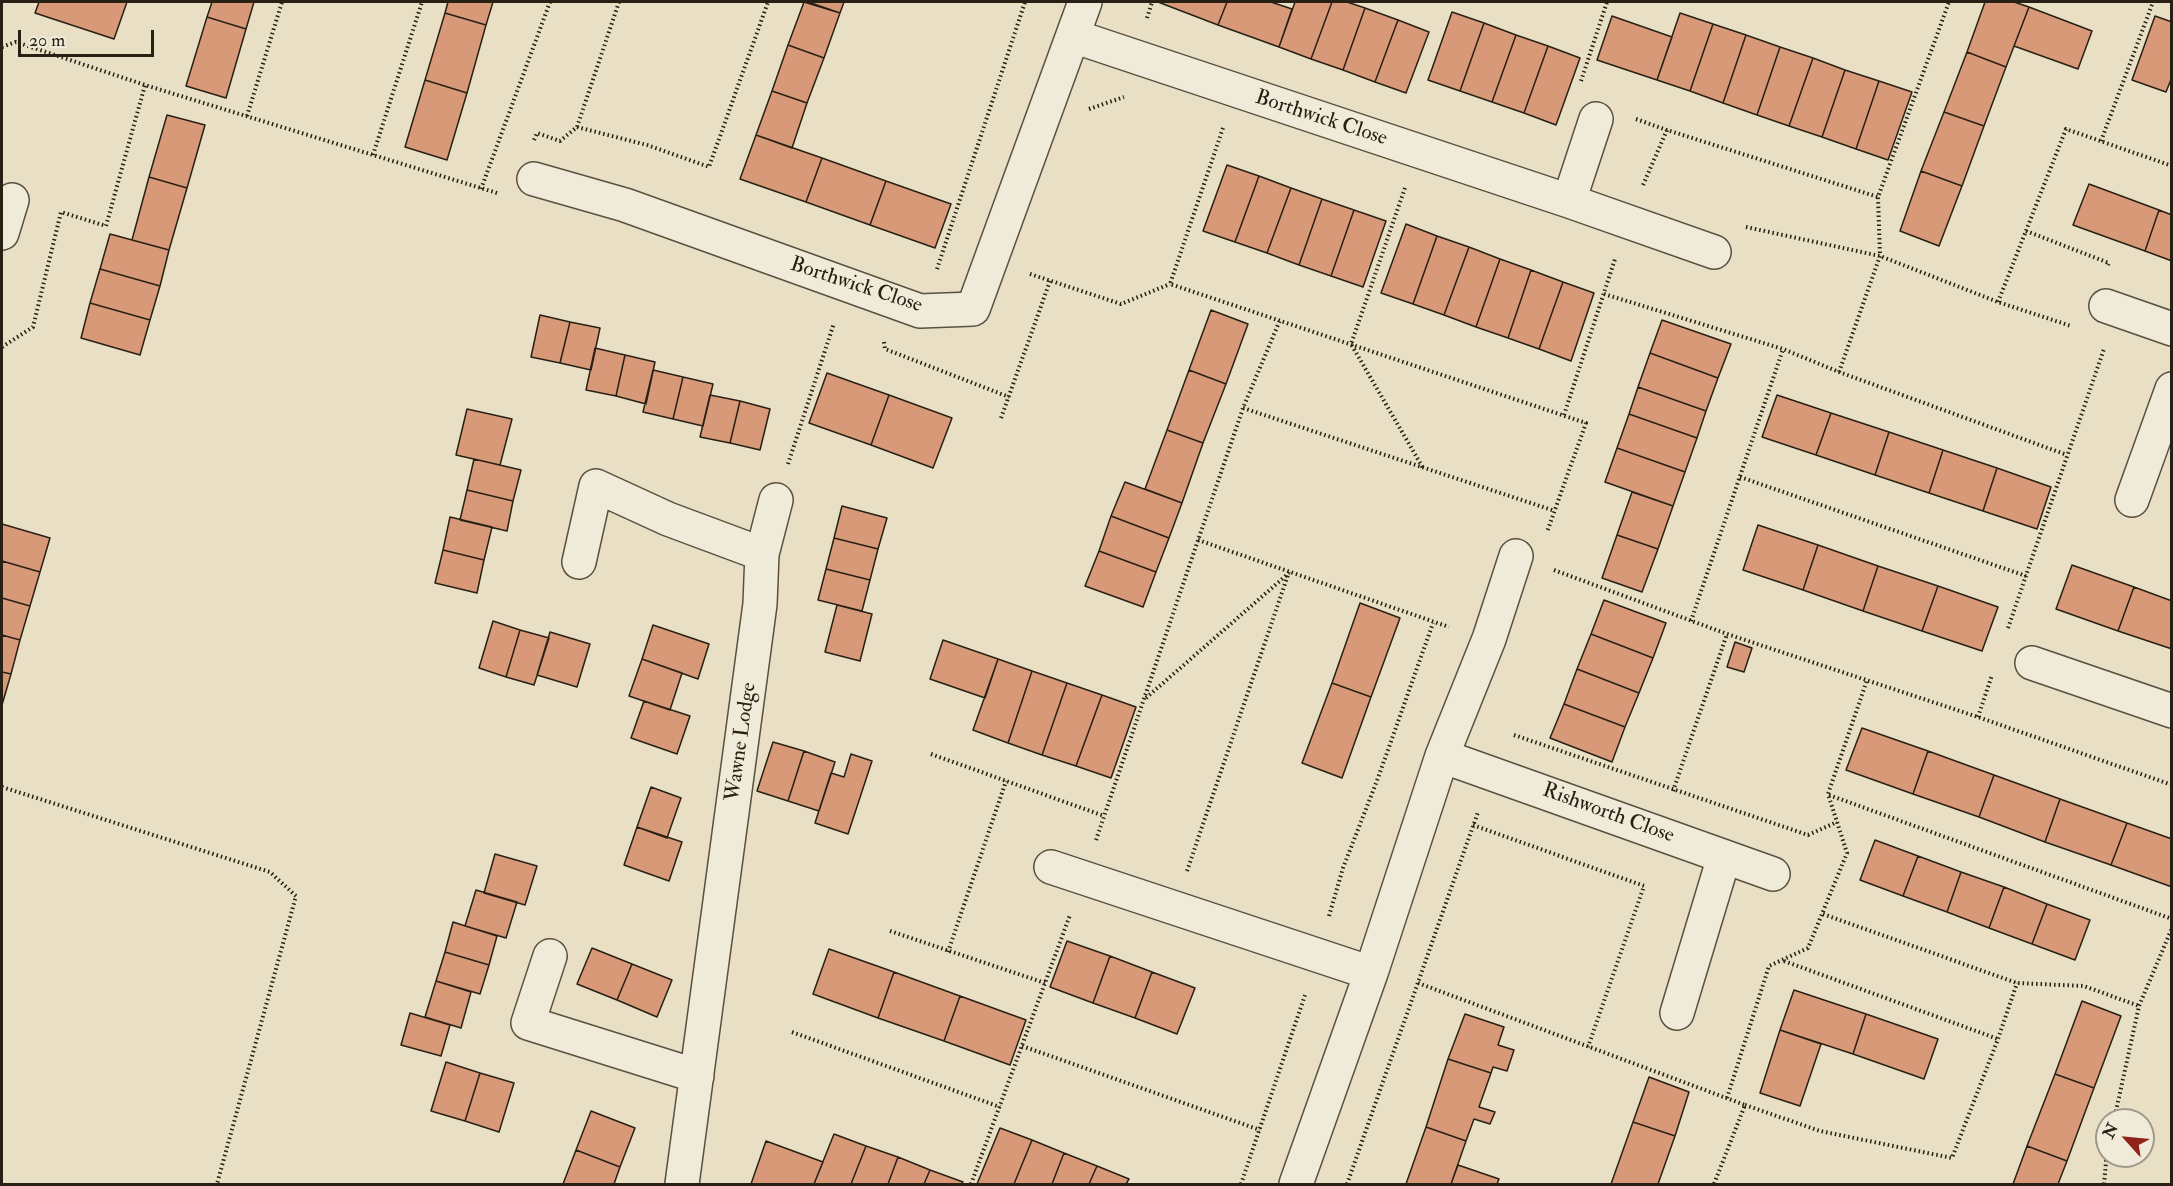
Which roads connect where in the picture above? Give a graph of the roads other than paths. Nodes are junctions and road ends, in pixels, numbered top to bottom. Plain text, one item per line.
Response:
1 (1085, 2) edge
2 (1073, 36) junction
3 (1611, 117) road end
4 (534, 179) dead end
5 (12, 200) dead end
6 (1569, 201) junction
7 (2, 233) edge
8 (1714, 252) road end
9 (2106, 306) dead end
10 (2172, 329) edge
11 (2172, 389) edge
12 (776, 500) road end
13 (2132, 500) dead end
14 (762, 554) junction
15 (1526, 560) road end
16 (579, 562) dead end
17 (2032, 663) dead end
18 (2172, 711) edge
19 (1443, 756) junction
20 (1724, 857) junction
21 (1051, 867) dead end
22 (1773, 873) dead end
23 (550, 956) dead end
24 (1371, 973) junction
25 (1677, 1013) dead end
26 (697, 1076) junction
27 (682, 1185) edge
28 (1296, 1185) edge

1 - 2 street, Borthwick Close
2 - 4 street, Borthwick Close
2 - 6 street, Borthwick Close
3 - 6 street
5 - 7 street
6 - 8 street, Borthwick Close
9 - 10 street
11 - 13 street
12 - 14 street, Wawne Lodge
14 - 16 street
14 - 26 street, Wawne Lodge
15 - 19 street
17 - 18 street
19 - 20 street, Rishworth Close
19 - 24 street
20 - 22 street, Rishworth Close
20 - 25 street
21 - 24 street
23 - 26 street
24 - 28 street
26 - 27 street, Wawne Lodge

